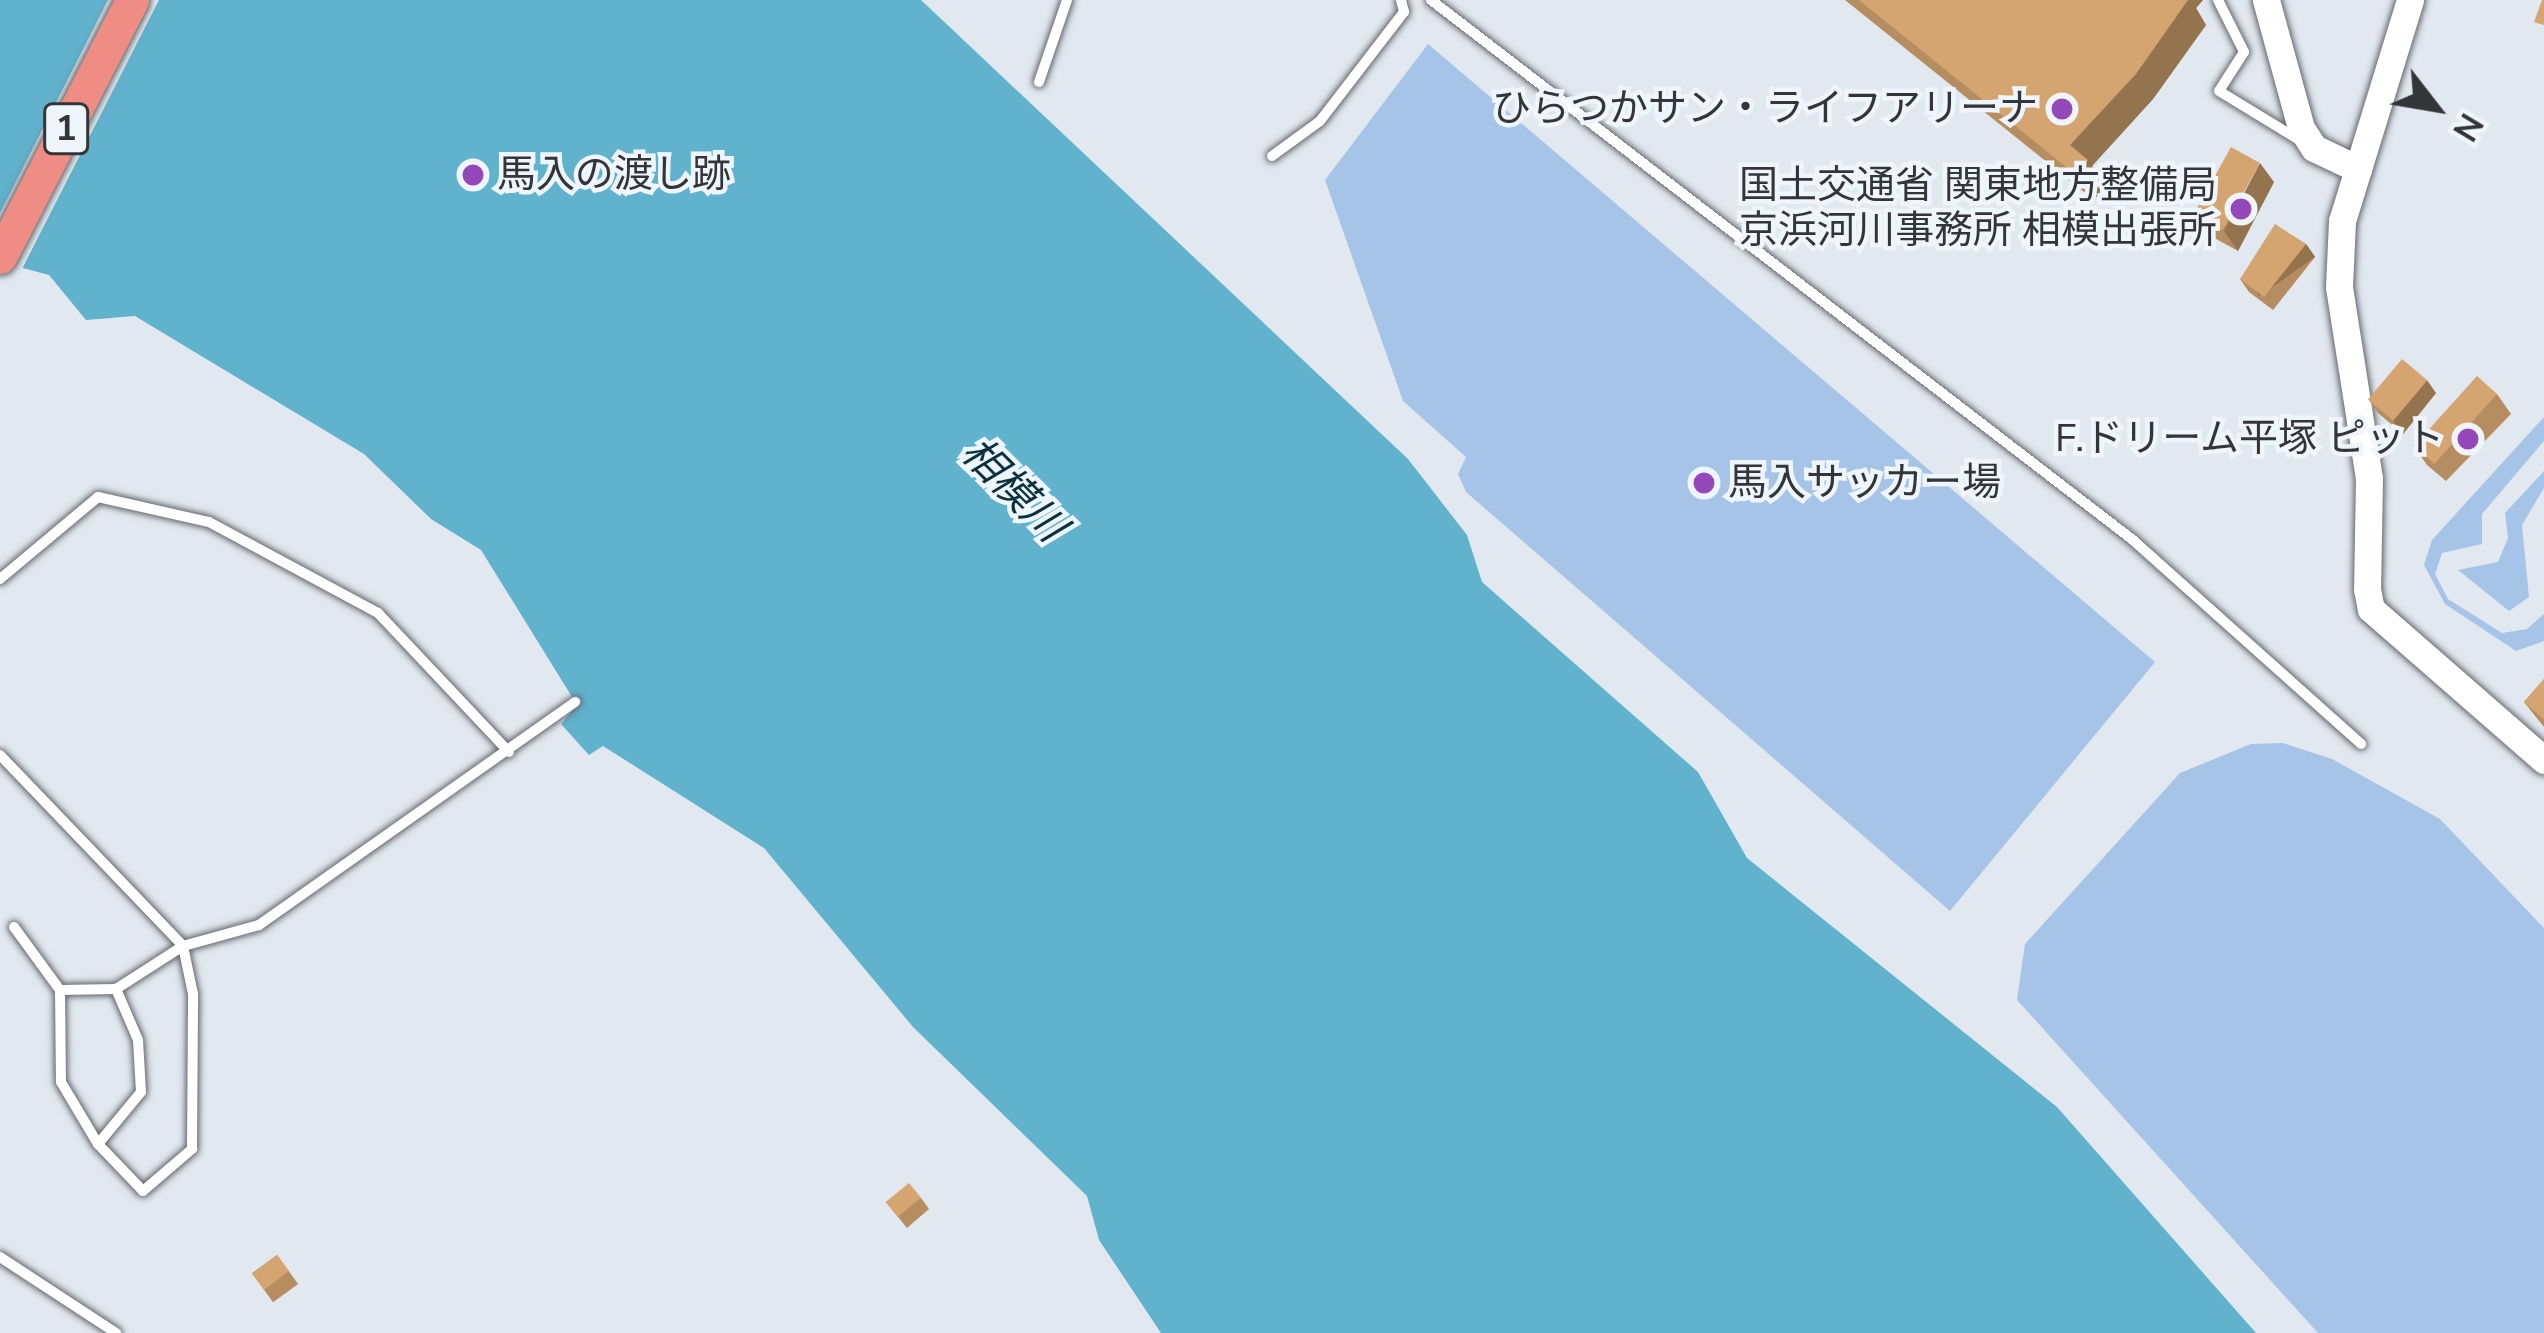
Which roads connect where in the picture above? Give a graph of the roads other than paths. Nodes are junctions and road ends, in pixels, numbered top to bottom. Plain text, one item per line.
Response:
1 (132, 0) edge
2 (1066, 0) edge
3 (1401, 0) edge
4 (1431, 0) edge
5 (2218, 0) edge
6 (2266, 0) edge
7 (2410, 0) edge
8 (1039, 82) dead end
9 (2314, 148) junction
10 (1272, 156) dead end
11 (2358, 169) junction
12 (0, 257) edge
13 (0, 579) edge
14 (575, 702) dead end
15 (2361, 743) dead end
16 (509, 752) junction
17 (0, 755) edge
18 (2544, 760) edge
19 (14, 927) dead end
20 (183, 946) junction
21 (116, 989) junction
22 (60, 990) junction
23 (98, 1144) junction
24 (0, 1257) edge
25 (116, 1333) edge

1 - 12 highway, 1
2 - 8 lane
3 - 10 lane
4 - 15 lane
5 - 9 lane
6 - 9 street
7 - 11 street
9 - 11 street
11 - 18 street
13 - 16 lane
14 - 16 lane
16 - 20 lane
17 - 20 lane
19 - 22 lane
20 - 21 lane
20 - 23 lane
21 - 22 lane
21 - 23 lane
22 - 23 lane
24 - 25 lane

